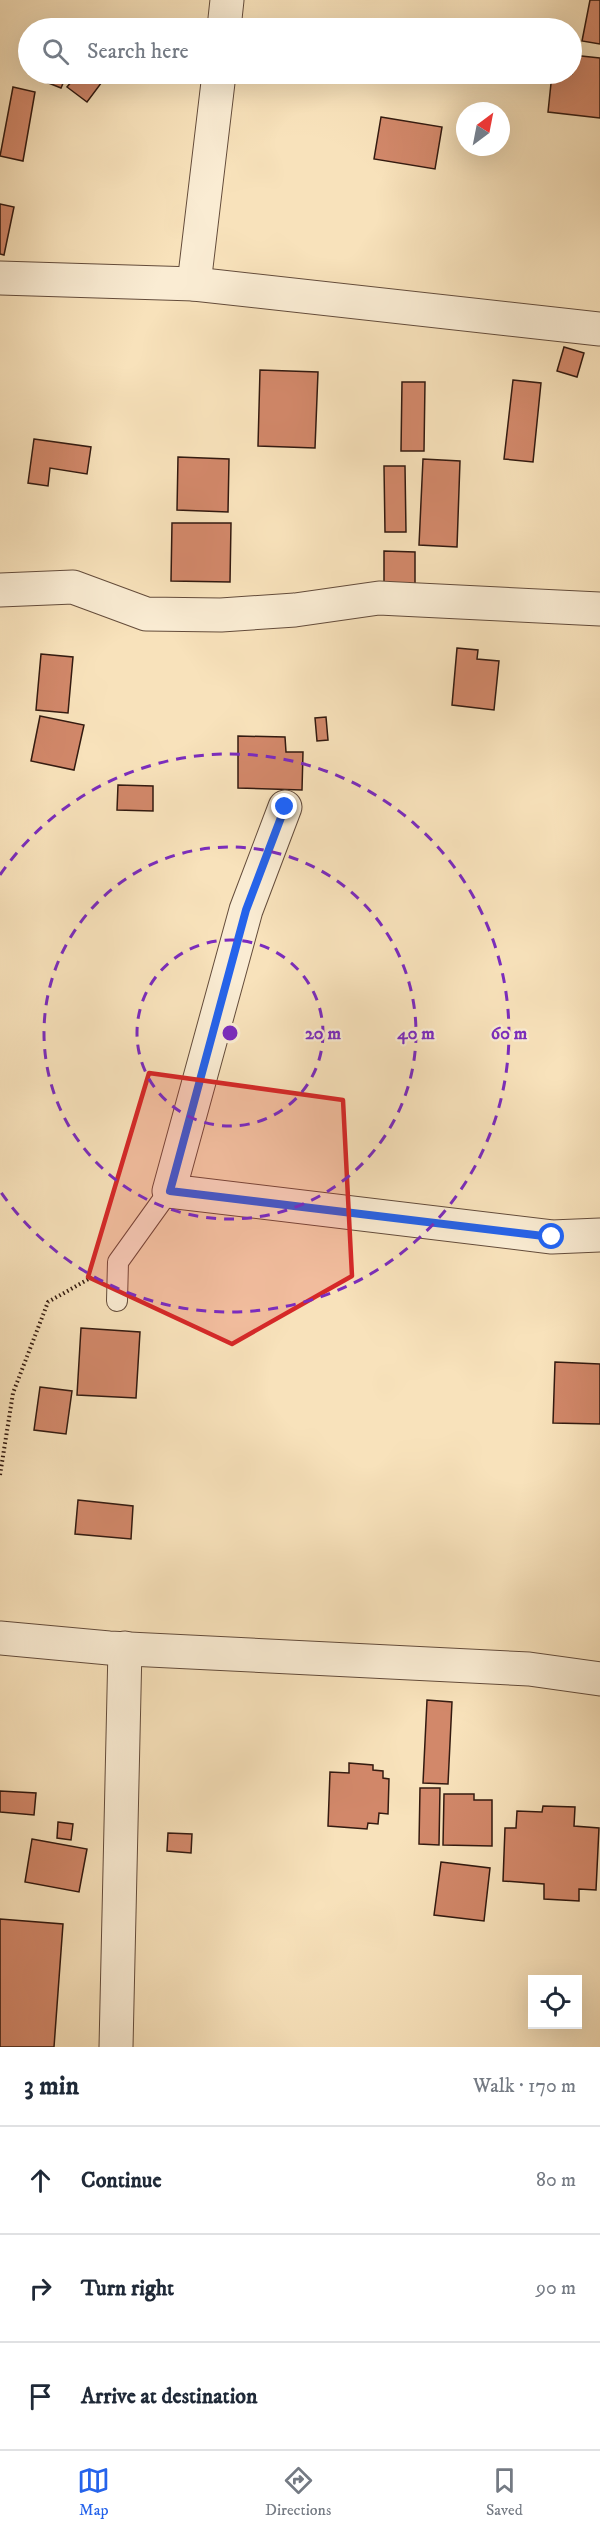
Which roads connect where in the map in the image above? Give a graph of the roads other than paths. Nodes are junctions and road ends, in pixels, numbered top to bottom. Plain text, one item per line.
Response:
1 (227, 0) edge
2 (225, 18) edge
3 (218, 84) edge
4 (0, 278) edge
5 (194, 284) junction
6 (600, 328) edge
7 (0, 590) edge
8 (600, 609) edge
9 (285, 807) dead end
10 (170, 1191) junction
11 (600, 1235) edge
12 (117, 1301) dead end
13 (0, 1638) edge
14 (125, 1648) junction
15 (600, 1679) edge
16 (116, 2047) edge

1 - 2 street
3 - 5 street
4 - 5 street
5 - 6 street
7 - 8 street
9 - 10 street
10 - 11 street
10 - 12 lane
13 - 14 street
14 - 15 street
14 - 16 street

